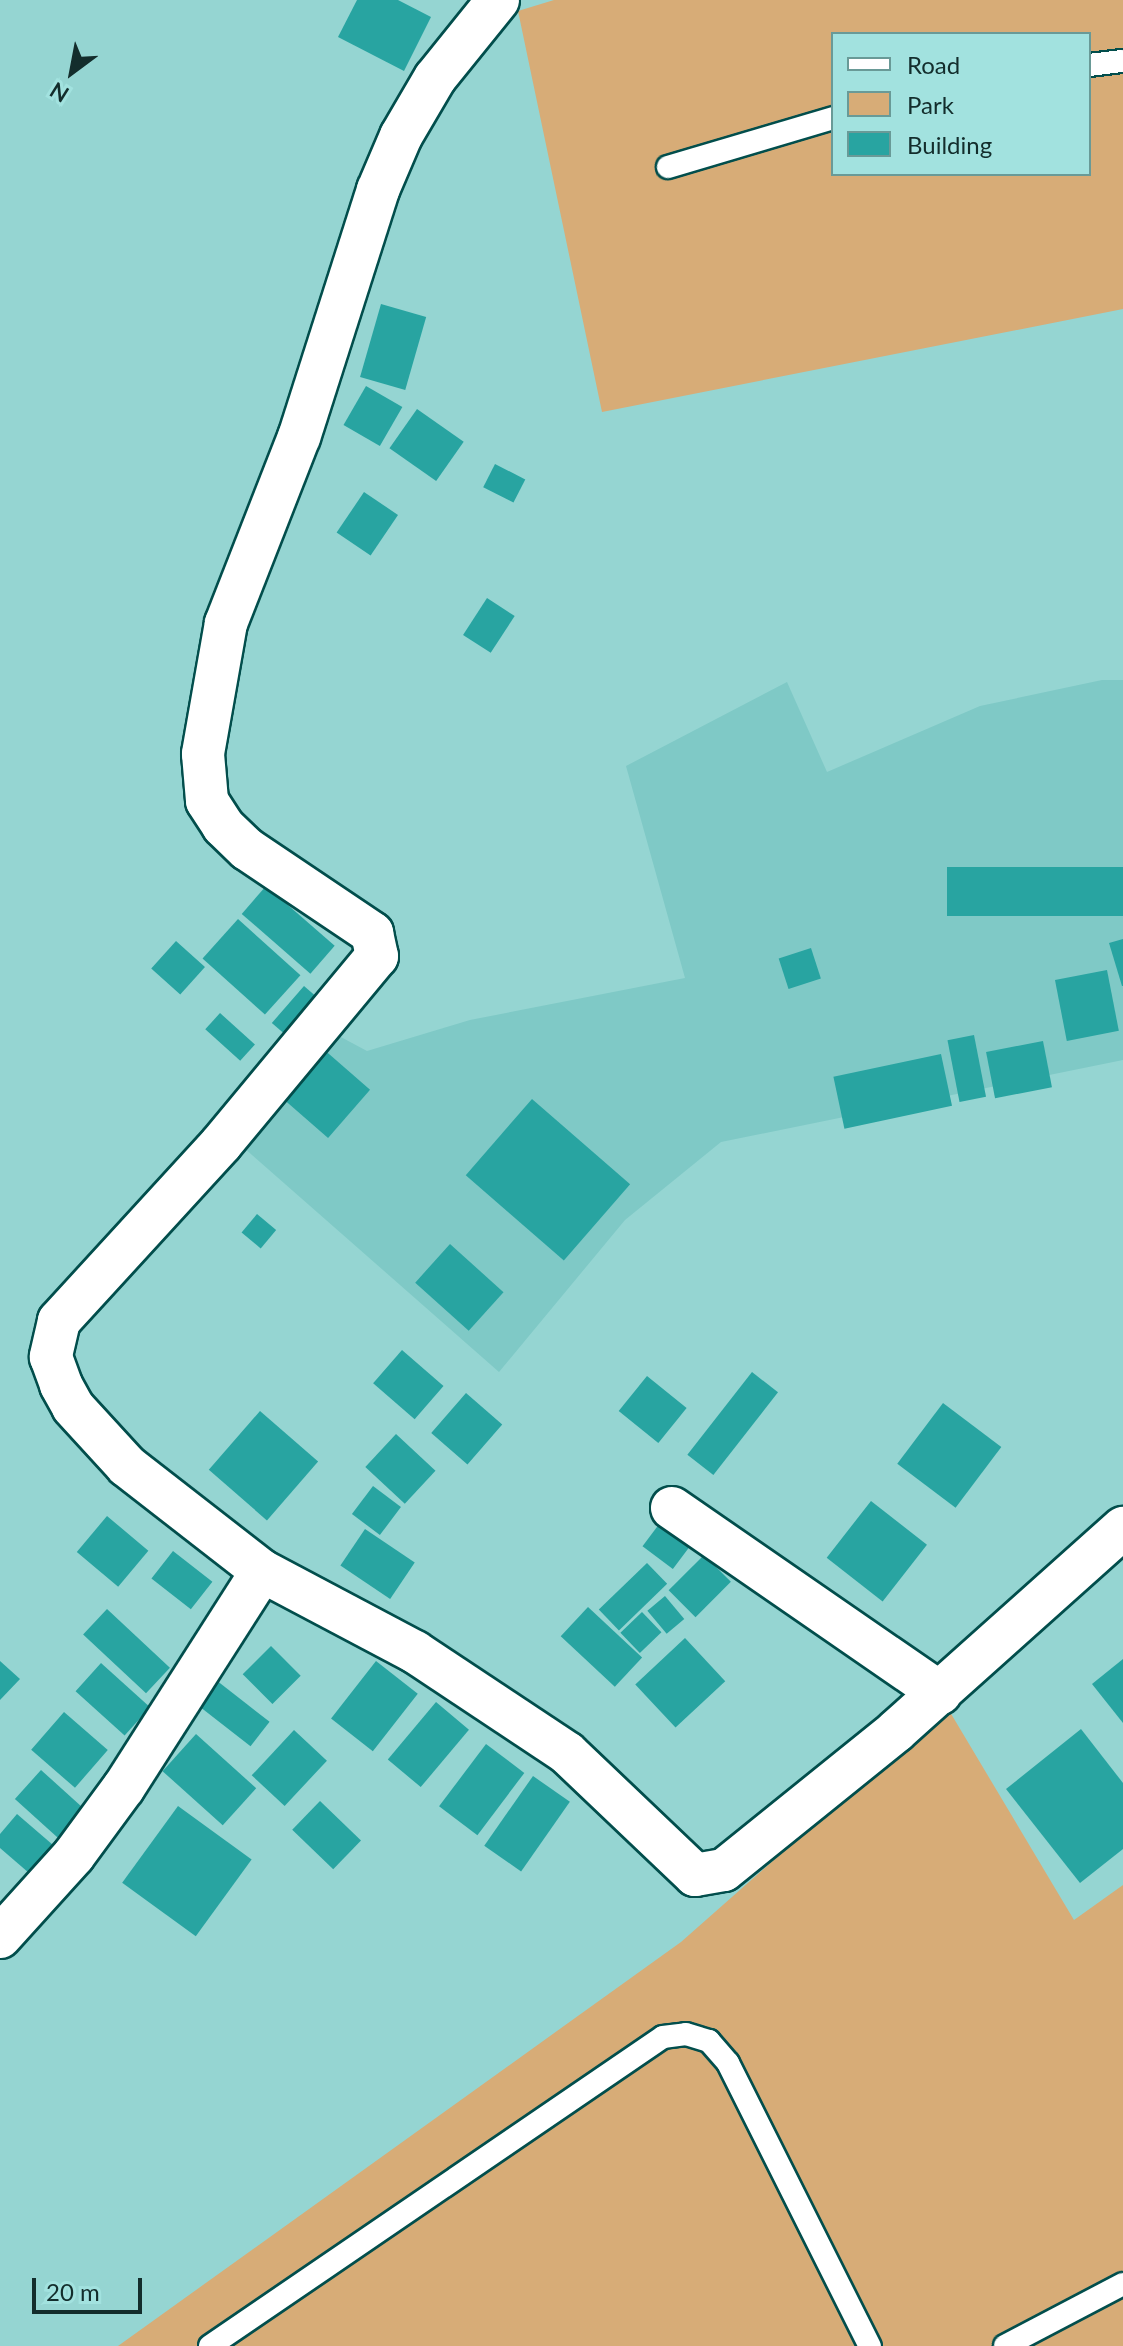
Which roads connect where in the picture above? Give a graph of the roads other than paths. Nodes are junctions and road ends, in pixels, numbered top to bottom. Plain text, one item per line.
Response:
1 (498, 0) edge
2 (1123, 61) edge
3 (1091, 65) edge
4 (831, 119) edge
5 (668, 167) dead end
6 (672, 1508) dead end
7 (1123, 1528) edge
8 (262, 1571) junction
9 (940, 1693) junction
10 (0, 1937) edge
11 (1123, 2284) edge
12 (210, 2346) edge
13 (870, 2346) edge
14 (1005, 2346) edge

1 - 8 street
2 - 3 lane
4 - 5 lane
6 - 9 street
7 - 9 street
8 - 9 street
8 - 10 street
11 - 14 lane
12 - 13 lane

